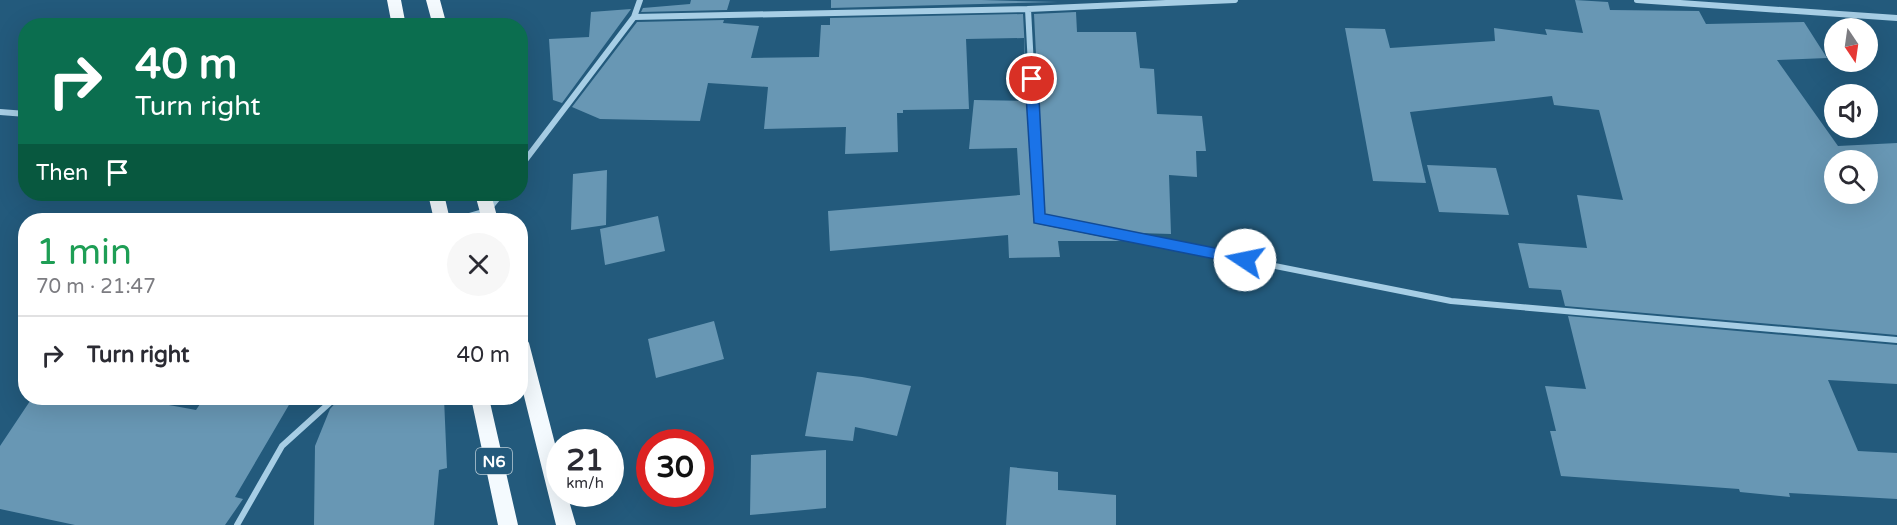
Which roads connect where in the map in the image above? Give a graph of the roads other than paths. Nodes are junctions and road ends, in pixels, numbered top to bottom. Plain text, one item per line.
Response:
1 (394, 0) edge
2 (433, 0) edge
3 (640, 0) edge
4 (1235, 0) edge
5 (1637, 0) edge
6 (1647, 0) edge
7 (1028, 9) junction
8 (634, 17) junction
9 (397, 18) edge
10 (438, 18) edge
11 (1897, 18) edge
12 (0, 112) edge
13 (18, 113) edge
14 (528, 156) edge
15 (1897, 340) edge
16 (528, 375) edge
17 (327, 405) edge
18 (482, 405) edge
19 (237, 525) edge
20 (508, 525) edge
21 (566, 525) edge

1 - 9 highway
2 - 10 highway
3 - 8 street
4 - 7 street
5 - 6 street
6 - 11 street
7 - 8 street
7 - 15 street
8 - 14 street
12 - 13 street
16 - 21 highway
17 - 19 street
18 - 20 highway, N6

